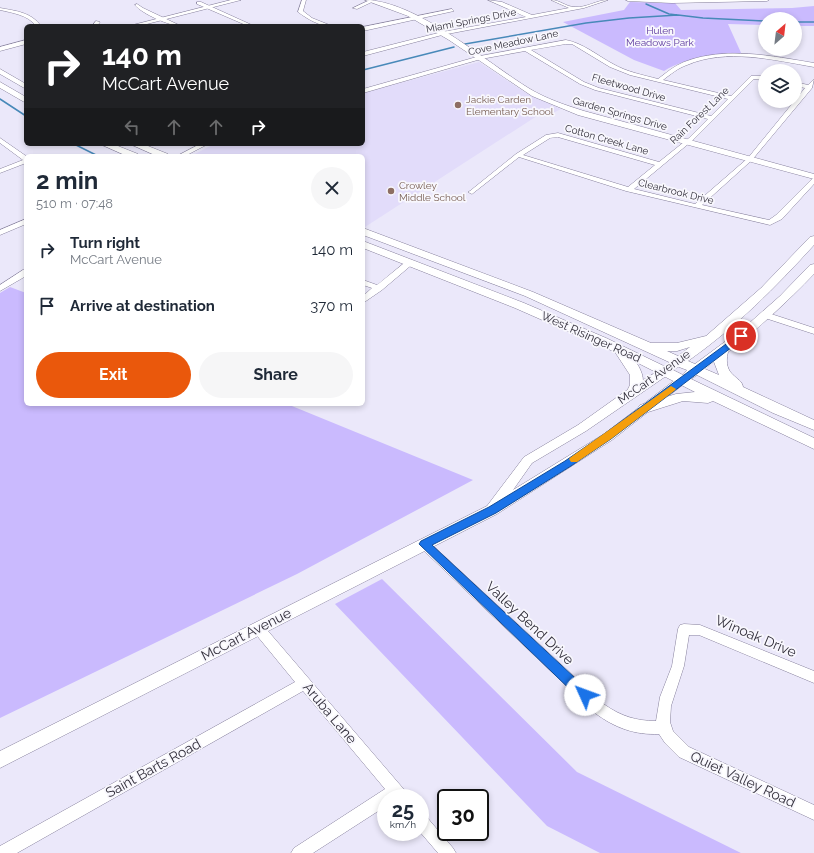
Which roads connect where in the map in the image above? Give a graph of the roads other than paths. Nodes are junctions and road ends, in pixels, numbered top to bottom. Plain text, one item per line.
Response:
1 (238, 0) edge
2 (304, 0) edge
3 (370, 0) edge
4 (490, 0) edge
5 (552, 0) edge
6 (606, 0) edge
7 (628, 0) edge
8 (767, 0) edge
9 (670, 1) edge
10 (199, 3) dead end
11 (137, 5) dead end
12 (208, 7) junction
13 (355, 8) dead end
14 (0, 9) edge
15 (574, 9) junction
16 (452, 10) dead end
17 (531, 17) junction
18 (163, 18) junction
19 (416, 18) junction
20 (38, 24) edge
21 (140, 24) edge
22 (175, 24) edge
23 (247, 24) edge
24 (324, 24) edge
25 (365, 29) edge
26 (442, 34) junction
27 (24, 43) edge
28 (0, 49) edge
29 (525, 49) junction
30 (365, 53) edge
31 (480, 58) junction
32 (814, 65) edge
33 (0, 71) edge
34 (758, 77) edge
35 (658, 81) junction
36 (0, 84) edge
37 (812, 84) edge
38 (24, 85) edge
39 (365, 90) edge
40 (732, 98) junction
41 (24, 100) edge
42 (712, 118) junction
43 (0, 140) edge
44 (688, 142) junction
45 (110, 146) edge
46 (140, 146) edge
47 (201, 146) edge
48 (130, 154) edge
49 (159, 154) edge
50 (184, 154) edge
51 (518, 155) junction
52 (24, 158) edge
53 (750, 159) junction
54 (24, 161) edge
55 (660, 164) junction
56 (0, 171) edge
57 (814, 177) edge
58 (814, 180) edge
59 (628, 190) junction
60 (472, 192) dead end
61 (696, 207) junction
62 (24, 222) edge
63 (2, 231) edge
64 (365, 232) edge
65 (814, 239) edge
66 (365, 245) edge
67 (421, 254) junction
68 (411, 262) junction
69 (814, 267) edge
70 (24, 273) edge
71 (365, 283) edge
72 (379, 288) junction
73 (0, 289) edge
74 (365, 298) edge
75 (765, 315) junction
76 (814, 331) edge
77 (710, 337) junction
78 (646, 345) junction
79 (616, 348) junction
80 (722, 350) junction
81 (679, 361) junction
82 (696, 370) junction
83 (664, 371) junction
84 (683, 380) junction
85 (634, 391) junction
86 (751, 397) junction
87 (723, 401) junction
88 (645, 408) junction
89 (814, 425) edge
90 (814, 444) edge
91 (492, 510) junction
92 (424, 544) junction
93 (258, 628) junction
94 (814, 677) edge
95 (305, 683) junction
96 (663, 727) junction
97 (0, 760) edge
98 (395, 789) edge
99 (377, 807) edge
100 (814, 813) edge
101 (429, 831) edge
102 (2, 853) edge
103 (299, 853) edge
104 (448, 853) edge

1 - 12 street
2 - 24 street
3 - 13 street, Garden Springs Drive
3 - 19 street, Garden Springs Drive
4 - 17 street
5 - 15 street
6 - 15 street, Miami Springs Drive
7 - 9 street
8 - 9 street
10 - 12 street
11 - 18 street
12 - 18 street
12 - 23 street
14 - 20 street
15 - 17 street, Miami Springs Drive
16 - 19 street
17 - 26 street, Miami Springs Drive
18 - 21 street
18 - 22 street
19 - 25 street
19 - 26 street, Garden Springs Drive
26 - 30 street, Miami Springs Drive
26 - 31 street, Garden Springs Drive
27 - 28 street
29 - 31 street, Cove Meadow Lane
29 - 35 street, Cove Meadow Lane
29 - 42 street, Fleetwood Drive
31 - 39 street, Cove Meadow Lane
31 - 44 street, Garden Springs Drive
32 - 35 street
33 - 38 main road
34 - 40 street, Rain Forest Lane
35 - 40 street, Cove Meadow Lane
36 - 41 main road
37 - 53 street
40 - 42 street, Rain Forest Lane
42 - 44 street, Rain Forest Lane
43 - 52 street
44 - 53 street, Garden Springs Drive
44 - 55 street, Rain Forest Lane
45 - 48 main road
46 - 49 main road
47 - 50 street
51 - 55 street, Cotton Creek Lane
51 - 59 street, Clearbrook Drive
51 - 60 street, Cotton Creek Lane
53 - 57 street, Garden Springs Drive
53 - 61 street
54 - 56 street
55 - 59 street, Rain Forest Lane
58 - 61 street, Clearbrook Drive
59 - 61 street, Clearbrook Drive
62 - 63 street
64 - 67 main road, West Risinger Road
65 - 77 main road, McCart Avenue
66 - 68 main road, West Risinger Road
67 - 68 main road
67 - 78 main road, West Risinger Road
68 - 72 street
68 - 79 main road, West Risinger Road
69 - 75 main road, McCart Avenue
70 - 73 street
71 - 72 street
72 - 74 street
75 - 76 street
75 - 80 main road, McCart Avenue
77 - 78 main road
77 - 81 main road, McCart Avenue
78 - 81 main road, West Risinger Road
79 - 83 main road, West Risinger Road
79 - 85 main road
80 - 82 main road, McCart Avenue
80 - 86 main road
81 - 82 main road, West Risinger Road
81 - 83 main road, McCart Avenue
82 - 84 main road, McCart Avenue
82 - 86 main road, West Risinger Road
83 - 84 main road, West Risinger Road
83 - 85 street, McCart Avenue
84 - 87 main road, West Risinger Road
84 - 88 street, McCart Avenue
85 - 91 street, McCart Avenue
86 - 89 main road, West Risinger Road
87 - 88 main road
87 - 90 main road, West Risinger Road
88 - 91 street, McCart Avenue
91 - 92 street, McCart Avenue
92 - 93 street, McCart Avenue
92 - 96 street, Valley Bend Drive
93 - 95 street, Aruba Lane
93 - 97 street, McCart Avenue
94 - 96 street, Winoak Drive
95 - 98 street, Aruba Lane
95 - 102 street, Saint Barts Road
96 - 100 street, Quiet Valley Road
99 - 103 street
101 - 104 street

